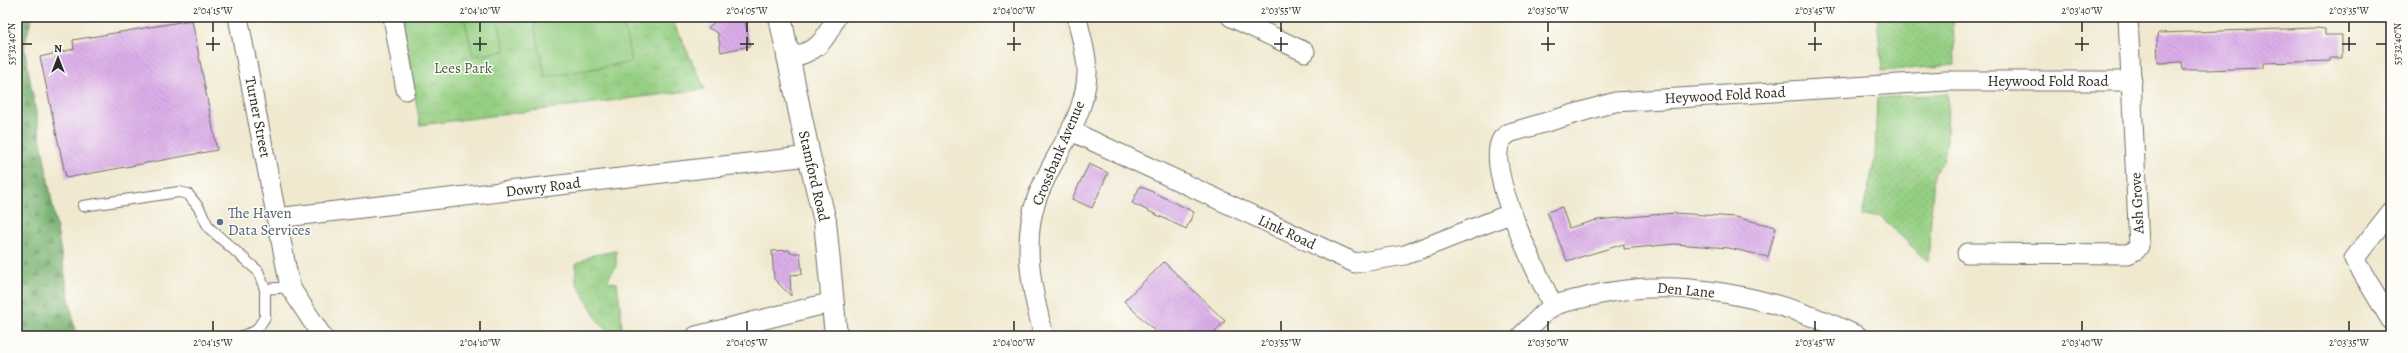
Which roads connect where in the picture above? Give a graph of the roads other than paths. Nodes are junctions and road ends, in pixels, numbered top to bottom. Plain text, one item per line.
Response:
1 (238, 17) edge
2 (393, 17) edge
3 (780, 17) edge
4 (836, 17) edge
5 (1077, 17) edge
6 (1231, 17) edge
7 (2128, 17) edge
8 (1305, 52) dead end
9 (788, 59) junction
10 (2132, 81) junction
11 (406, 90) dead end
12 (1071, 131) junction
13 (809, 156) junction
14 (83, 206) dead end
15 (2391, 212) edge
16 (1510, 214) junction
17 (276, 218) junction
18 (1967, 252) dead end
19 (290, 287) junction
20 (265, 289) junction
21 (833, 302) junction
22 (1553, 306) junction
23 (2391, 320) edge
24 (242, 336) edge
25 (322, 336) edge
26 (696, 336) edge
27 (836, 336) edge
28 (1044, 336) edge
29 (1521, 336) edge
30 (1858, 336) edge

1 - 17 street, Turner Street
2 - 11 street
3 - 9 street, Stamford Road
4 - 9 street
5 - 12 street, Crossbank Avenue
6 - 8 street
7 - 10 street, Ash Grove
9 - 13 street, Stamford Road
10 - 16 street, Heywood Fold Road
10 - 18 street, Ash Grove
12 - 16 street, Link Road
12 - 28 street, Crossbank Avenue
13 - 17 street, Dowry Road
13 - 21 street, Stamford Road
14 - 20 lane
15 - 23 street
16 - 22 street, Heywood Fold Road
17 - 19 street, Turner Street
19 - 20 lane
19 - 25 street
20 - 24 lane
21 - 26 street
21 - 27 street, Stamford Road
22 - 29 street, Den Lane
22 - 30 street, Den Lane

